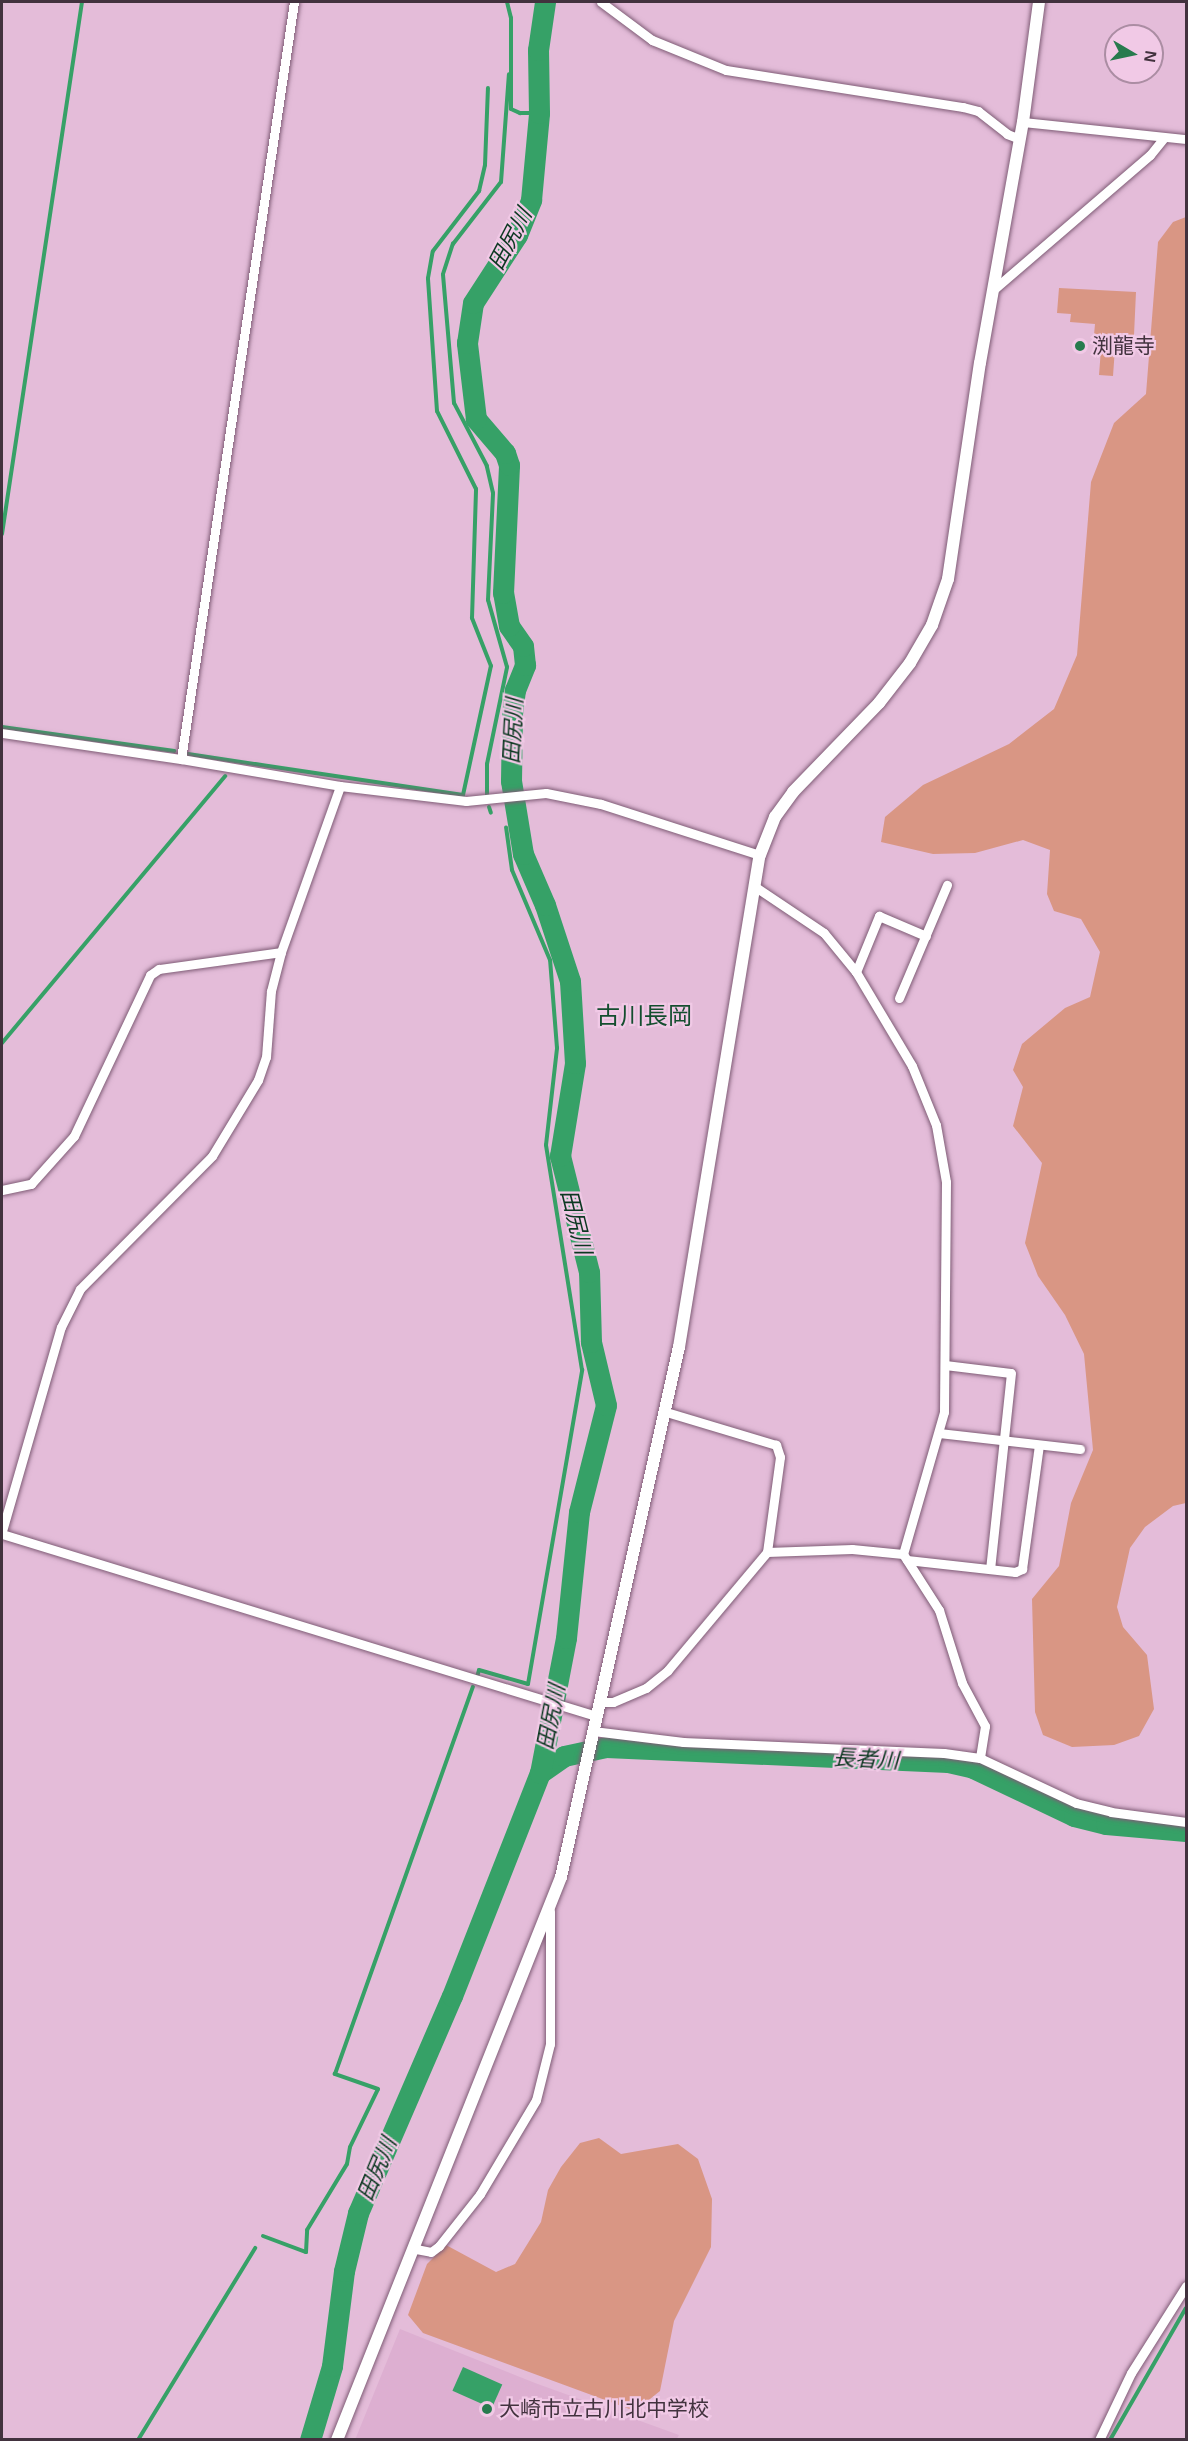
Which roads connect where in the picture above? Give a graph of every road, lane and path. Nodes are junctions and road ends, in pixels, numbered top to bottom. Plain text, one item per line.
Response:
1 (294, 2) edge
2 (601, 2) edge
3 (1039, 2) edge
4 (1023, 122) junction
5 (1020, 139) junction
6 (1163, 139) junction
7 (1186, 139) edge
8 (993, 290) junction
9 (2, 733) edge
10 (181, 759) junction
11 (340, 786) junction
12 (760, 855) junction
13 (947, 885) dead end
14 (754, 886) junction
15 (926, 936) junction
16 (281, 952) junction
17 (856, 972) junction
18 (899, 998) dead end
19 (2, 1190) edge
20 (945, 1365) junction
21 (663, 1411) junction
22 (939, 1433) junction
23 (1004, 1441) junction
24 (1039, 1444) junction
25 (1080, 1449) dead end
26 (2, 1532) edge
27 (767, 1552) junction
28 (905, 1557) junction
29 (990, 1569) junction
30 (598, 1702) junction
31 (596, 1716) junction
32 (592, 1735) junction
33 (980, 1758) junction
34 (1186, 1822) edge
35 (549, 1911) junction
36 (416, 2250) junction
37 (1186, 2286) edge
38 (337, 2439) edge
39 (1099, 2439) edge

1 - 10 street
2 - 5 street
3 - 4 street
4 - 5 street
4 - 6 street
5 - 8 street
6 - 7 street
6 - 8 street
8 - 12 street
9 - 10 street
10 - 11 street
11 - 12 street
11 - 16 street
12 - 14 street
13 - 15 street
14 - 17 street
14 - 21 street
15 - 17 street
15 - 18 street
16 - 19 street
16 - 26 street
17 - 20 street
20 - 22 street
20 - 23 street
21 - 27 street
21 - 30 street
22 - 23 street
22 - 28 street
23 - 24 street
23 - 29 street
24 - 25 street
24 - 29 street
26 - 31 street
27 - 28 street
27 - 30 street
28 - 29 street
28 - 33 street
30 - 31 street
31 - 32 street
32 - 33 street
32 - 35 street
33 - 34 street
35 - 36 street
35 - 36 street
36 - 38 street
37 - 39 street

